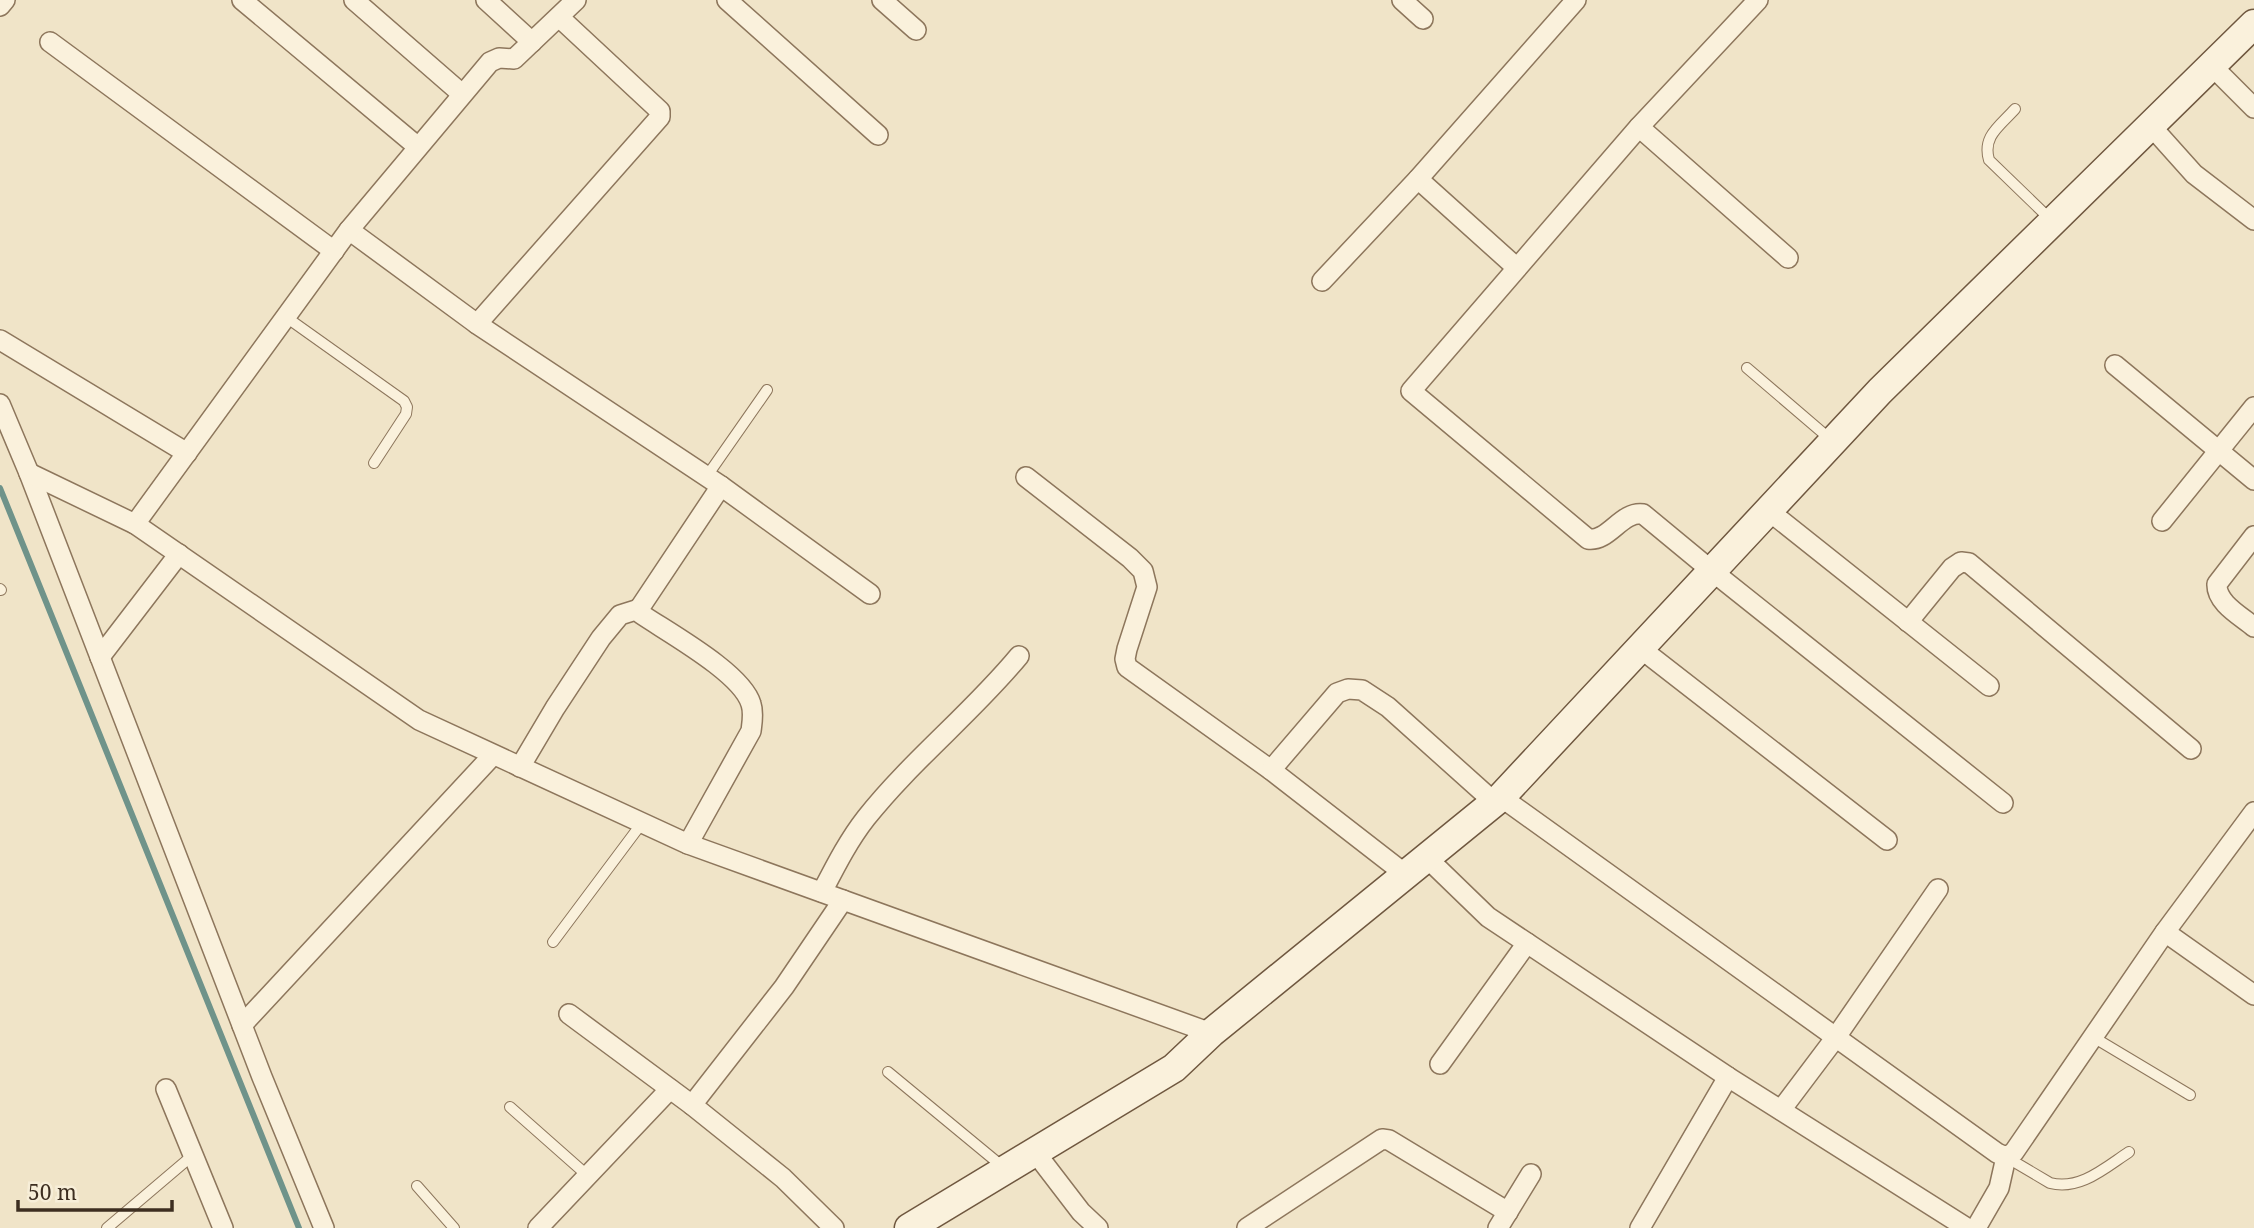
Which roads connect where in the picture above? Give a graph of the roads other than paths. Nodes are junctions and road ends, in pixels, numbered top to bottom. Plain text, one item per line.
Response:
1 (5, 0) edge
2 (243, 0) edge
3 (354, 0) edge
4 (486, 0) edge
5 (576, 0) edge
6 (727, 0) edge
7 (883, 0) edge
8 (1402, 0) edge
9 (1576, 0) edge
10 (1758, 0) edge
11 (0, 6) edge
12 (559, 17) junction
13 (1423, 19) dead end
14 (2254, 24) edge
15 (916, 30) dead end
16 (50, 42) dead end
17 (532, 42) junction
18 (2212, 66) junction
19 (462, 94) junction
20 (2254, 108) edge
21 (2015, 109) dead end
22 (2151, 126) junction
23 (1639, 127) junction
24 (878, 135) dead end
25 (418, 147) junction
26 (1418, 179) junction
27 (2254, 220) edge
28 (2053, 222) junction
29 (349, 230) junction
30 (334, 251) junction
31 (1788, 258) dead end
32 (1517, 268) junction
33 (1322, 281) dead end
34 (286, 317) junction
35 (477, 324) junction
36 (0, 340) edge
37 (2115, 365) dead end
38 (1747, 368) dead end
39 (767, 390) dead end
40 (0, 404) edge
41 (2254, 407) edge
42 (1833, 442) junction
43 (2221, 450) junction
44 (187, 453) junction
45 (374, 463) dead end
46 (29, 473) junction
47 (1026, 477) dead end
48 (2254, 480) edge
49 (714, 481) junction
50 (1769, 511) junction
51 (2162, 522) dead end
52 (135, 524) junction
53 (2254, 536) edge
54 (179, 554) junction
55 (1712, 571) junction
56 (870, 594) dead end
57 (639, 609) junction
58 (1908, 622) junction
59 (2254, 627) edge
60 (1640, 648) junction
61 (1019, 656) dead end
62 (100, 657) junction
63 (1989, 686) dead end
64 (2191, 750) dead end
65 (493, 755) junction
66 (520, 767) junction
67 (1271, 770) junction
68 (1498, 799) junction
69 (2003, 803) dead end
70 (2254, 812) edge
71 (642, 823) junction
72 (1888, 840) dead end
73 (688, 844) junction
74 (1416, 866) junction
75 (1938, 889) dead end
76 (822, 892) junction
77 (843, 900) junction
78 (2165, 932) junction
79 (553, 942) dead end
80 (1527, 943) junction
81 (2254, 995) edge
82 (569, 1014) dead end
83 (242, 1025) junction
84 (1211, 1033) junction
85 (1836, 1037) junction
86 (2093, 1037) junction
87 (1440, 1064) dead end
88 (888, 1072) dead end
89 (1728, 1077) junction
90 (166, 1089) dead end
91 (670, 1089) junction
92 (2190, 1095) dead end
93 (692, 1105) junction
94 (510, 1107) dead end
95 (1781, 1111) junction
96 (1035, 1152) junction
97 (2129, 1152) dead end
98 (193, 1156) junction
99 (2006, 1157) junction
100 (1006, 1170) junction
101 (1531, 1174) dead end
102 (587, 1176) junction
103 (417, 1186) dead end
104 (1503, 1220) edge
105 (107, 1228) edge
106 (223, 1228) edge
107 (324, 1228) edge
108 (454, 1228) edge
109 (538, 1228) edge
110 (834, 1228) edge
111 (909, 1228) edge
112 (1098, 1228) edge
113 (1247, 1228) edge
114 (1640, 1228) edge
115 (1967, 1228) edge
116 (1976, 1228) edge

1 - 11 street
2 - 25 street
3 - 19 street
4 - 17 street
5 - 12 street
6 - 24 street
7 - 15 street
8 - 13 street
9 - 26 street
10 - 23 street
12 - 17 street
12 - 35 street
14 - 18 street
16 - 30 street
17 - 19 street
18 - 20 street
18 - 22 street
19 - 25 street
21 - 28 lane
22 - 27 street
22 - 28 street
23 - 31 street
23 - 32 street
25 - 29 street
26 - 32 street
26 - 33 street
28 - 42 street
29 - 30 street
29 - 35 street
30 - 34 street
32 - 55 street
34 - 44 street
34 - 45 lane
35 - 49 street
36 - 44 street
37 - 43 street
38 - 42 lane
39 - 49 lane
40 - 46 street
41 - 43 street
42 - 50 street
43 - 48 street
43 - 51 street
44 - 52 street
46 - 52 street
46 - 62 street
47 - 67 street
49 - 56 street
49 - 57 street
50 - 55 street
50 - 58 street
52 - 54 street
53 - 59 street
54 - 62 street
54 - 65 street
55 - 60 street
55 - 69 street
57 - 66 street
57 - 73 street
58 - 63 street
58 - 64 street
60 - 68 street
60 - 72 street
61 - 76 street
62 - 83 street
65 - 66 street
65 - 83 street
66 - 71 street
67 - 68 street
67 - 74 street
68 - 74 street
68 - 85 street
70 - 78 street
71 - 73 street
71 - 79 lane
73 - 76 street
74 - 80 street
74 - 84 street
75 - 85 street
76 - 77 street
77 - 84 street
77 - 93 street
78 - 81 street
78 - 86 street
80 - 87 street
80 - 89 street
82 - 91 street
83 - 107 street
84 - 96 street
85 - 95 street
85 - 99 street
86 - 92 lane
86 - 99 street
88 - 100 lane
89 - 95 street
89 - 114 street
90 - 98 street
91 - 93 street
91 - 102 street
93 - 110 street
94 - 102 lane
95 - 115 street
96 - 100 street
96 - 112 street
97 - 99 lane
98 - 105 lane
98 - 106 street
99 - 116 street
100 - 111 street
101 - 104 street
102 - 109 street
103 - 108 lane
104 - 113 street

